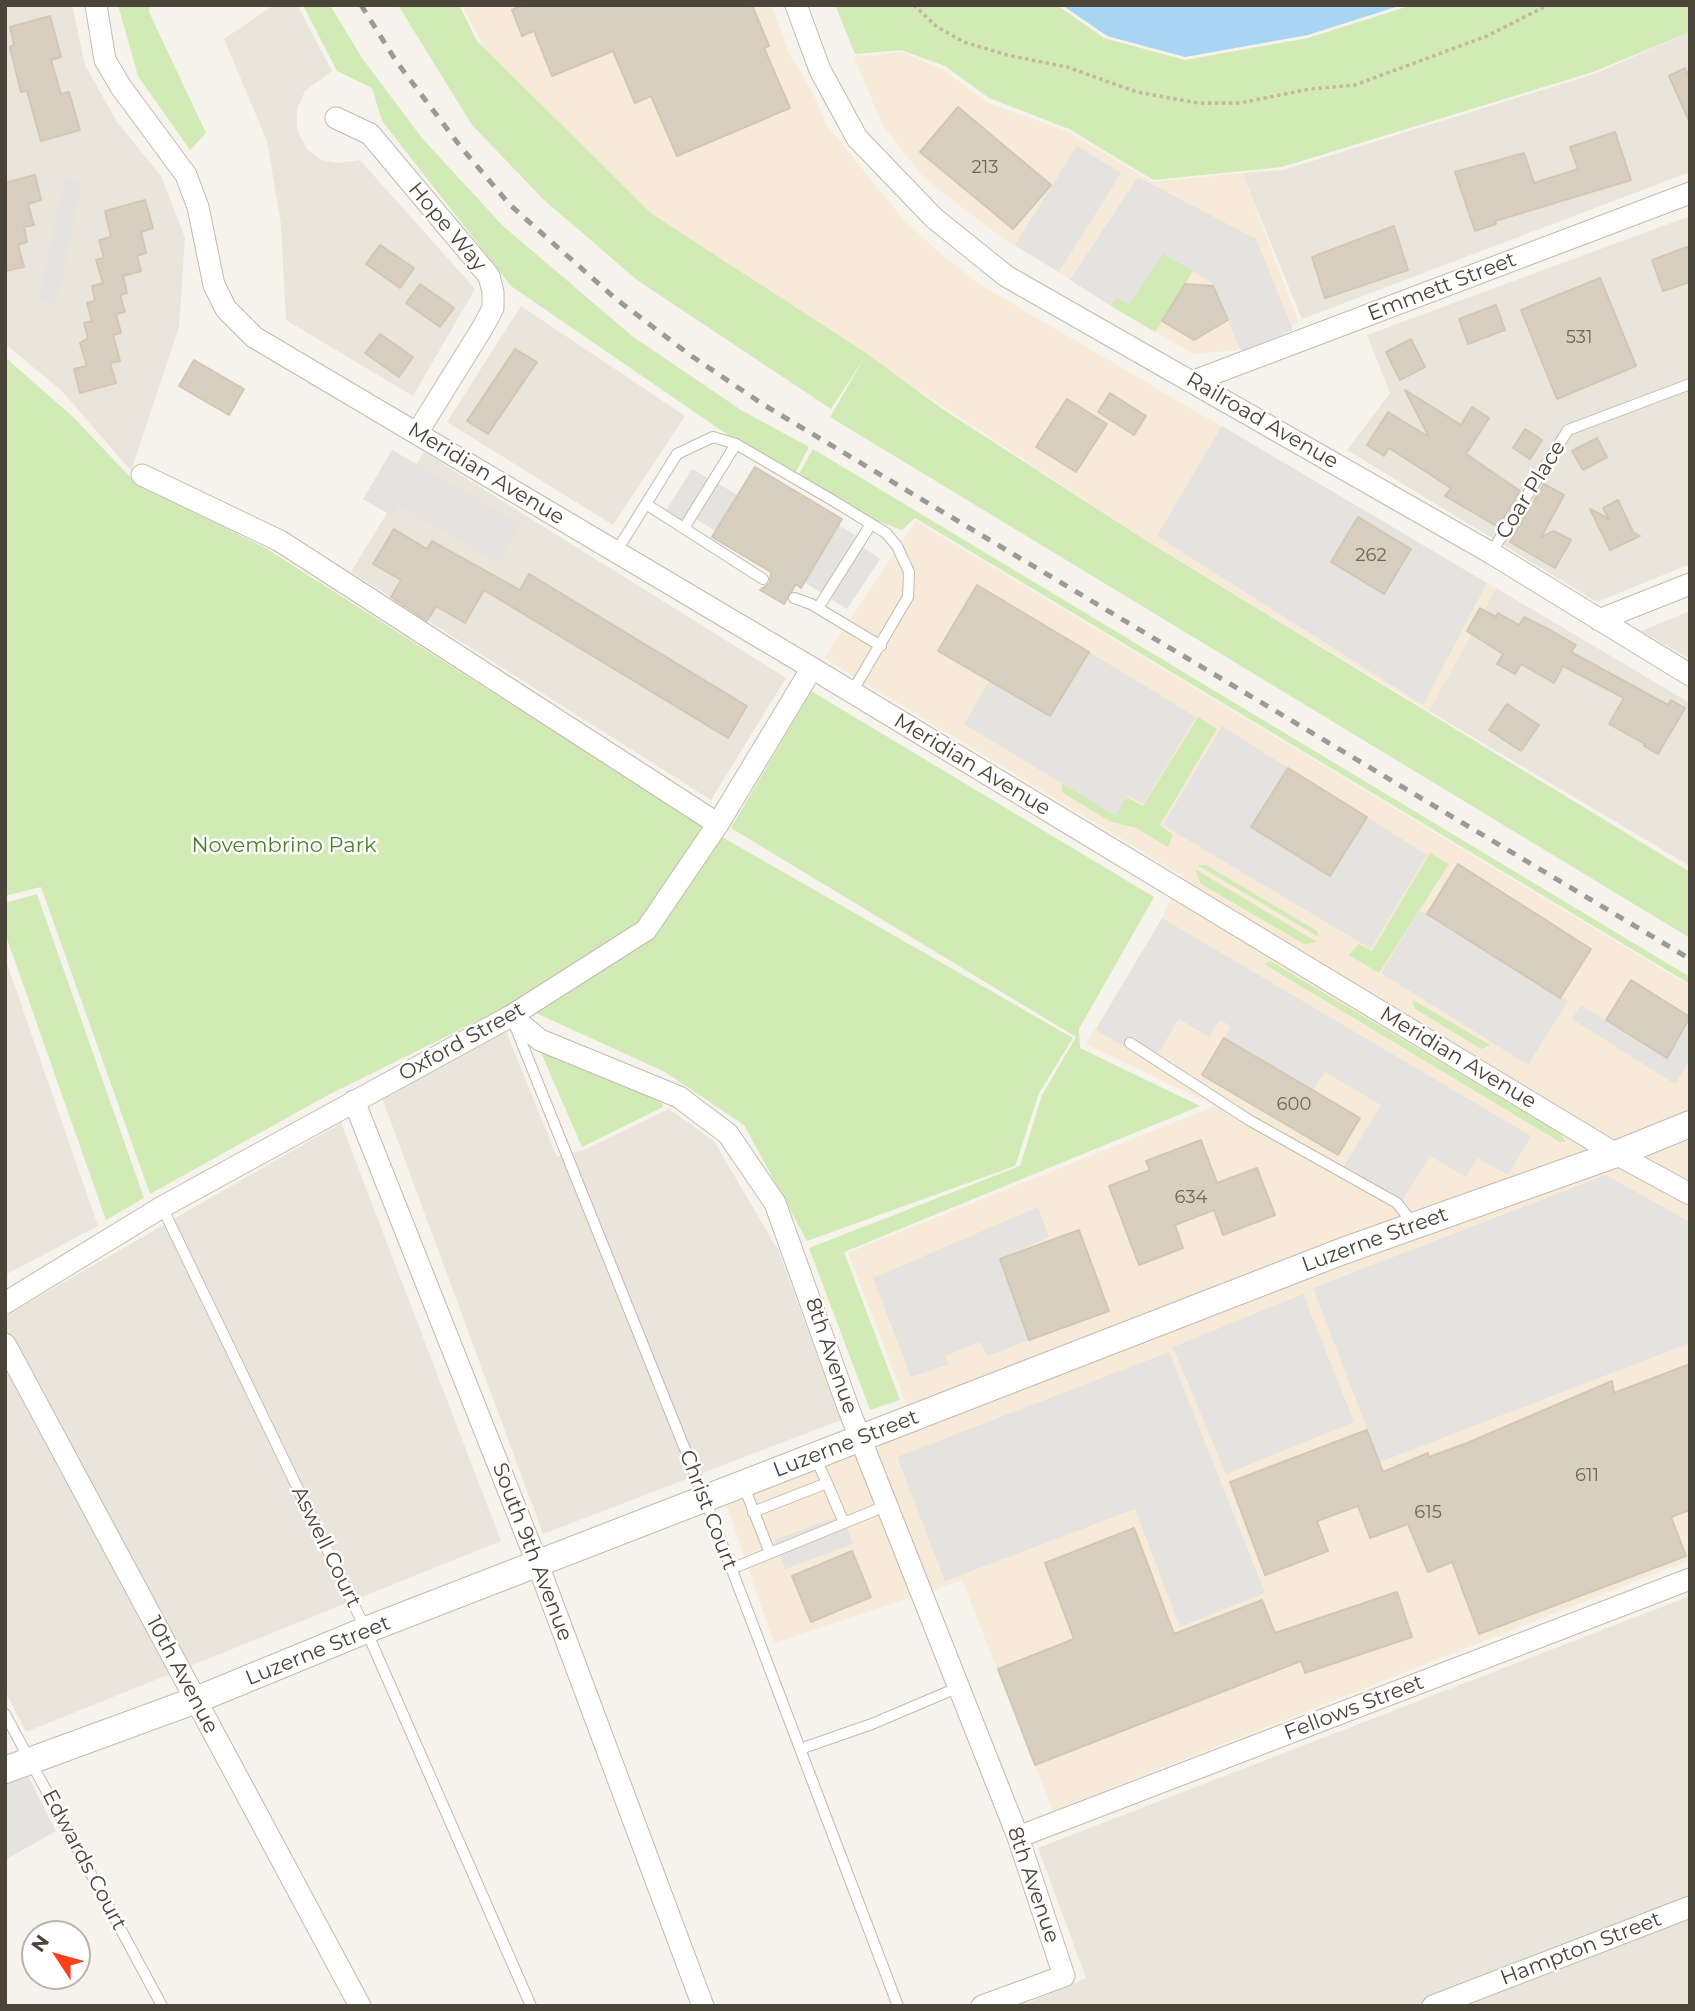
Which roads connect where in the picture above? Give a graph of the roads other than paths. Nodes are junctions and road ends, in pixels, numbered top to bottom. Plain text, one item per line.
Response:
1 (96, 5) edge
2 (796, 5) edge
3 (336, 118) dead end
4 (1690, 192) edge
5 (1194, 382) junction
6 (1690, 384) edge
7 (417, 433) junction
8 (736, 444) junction
9 (142, 475) dead end
10 (646, 504) junction
11 (871, 524) junction
12 (684, 528) junction
13 (616, 552) junction
14 (1491, 553) junction
15 (763, 579) dead end
16 (1690, 584) edge
17 (794, 598) dead end
18 (818, 608) junction
19 (1599, 620) junction
20 (881, 646) junction
21 (812, 668) junction
22 (1690, 675) edge
23 (852, 692) junction
24 (718, 824) junction
25 (512, 1016) junction
26 (1130, 1043) dead end
27 (354, 1101) junction
28 (1690, 1124) edge
29 (1616, 1154) junction
30 (1690, 1194) edge
31 (162, 1207) junction
32 (1414, 1225) junction
33 (5, 1303) edge
34 (5, 1344) edge
35 (862, 1439) junction
36 (815, 1457) junction
37 (827, 1483) junction
38 (743, 1484) junction
39 (705, 1499) junction
40 (888, 1505) junction
41 (753, 1512) junction
42 (844, 1523) junction
43 (770, 1553) junction
44 (538, 1564) junction
45 (731, 1569) junction
46 (1690, 1579) edge
47 (366, 1630) junction
48 (959, 1687) junction
49 (196, 1700) junction
50 (5, 1714) edge
51 (800, 1749) junction
52 (30, 1760) junction
53 (5, 1770) edge
54 (1018, 1837) junction
55 (1690, 1906) edge
56 (162, 2006) edge
57 (360, 2006) edge
58 (531, 2006) edge
59 (703, 2006) edge
60 (898, 2006) edge
61 (982, 2006) edge
62 (1433, 2006) edge

1 - 7 street, Meridian Avenue
2 - 5 street, Railroad Avenue
3 - 7 street, Hope Way
4 - 5 street, Emmett Street
5 - 14 street, Railroad Avenue
6 - 14 lane, Coar Place
7 - 13 street, Meridian Avenue
8 - 10 lane
8 - 11 lane
8 - 12 lane
9 - 24 street
10 - 12 lane
10 - 13 lane
11 - 18 lane
11 - 20 lane
12 - 15 lane
13 - 21 street, Meridian Avenue
14 - 19 street, Railroad Avenue
16 - 19 street
17 - 18 lane
18 - 20 lane
19 - 22 street, Railroad Avenue
20 - 23 lane
21 - 23 street, Meridian Avenue
21 - 24 street, Oxford Street
23 - 29 street, Meridian Avenue
24 - 25 street, Oxford Street
25 - 27 street, Oxford Street
25 - 35 street, 8th Avenue
25 - 39 lane, Christ Court
26 - 32 lane
27 - 31 street, Oxford Street
27 - 44 street, South 9th Avenue
28 - 29 street, Luzerne Street
29 - 30 street, Meridian Avenue
29 - 32 street, Luzerne Street
31 - 33 street, Oxford Street
31 - 47 lane, Aswell Court
32 - 35 street, Luzerne Street
34 - 49 street, 10th Avenue
35 - 36 street, Luzerne Street
35 - 40 street, 8th Avenue
36 - 37 lane
36 - 38 street, Luzerne Street
37 - 41 lane
37 - 42 lane
38 - 39 street, Luzerne Street
38 - 41 lane
39 - 44 street, Luzerne Street
39 - 45 lane, Christ Court
40 - 42 lane
40 - 48 street, 8th Avenue
41 - 43 lane
42 - 43 lane
43 - 45 lane
44 - 47 street, Luzerne Street
44 - 59 street, South 9th Avenue
45 - 51 lane, Christ Court
46 - 54 street, Fellows Street
47 - 49 street, Luzerne Street
47 - 58 lane, Aswell Court
48 - 51 lane
48 - 54 street, 8th Avenue
49 - 52 street, Luzerne Street
49 - 57 street, 10th Avenue
50 - 52 lane, Edwards Court
51 - 60 lane, Christ Court
52 - 53 street, Luzerne Street
52 - 56 lane, Edwards Court
54 - 61 street, 8th Avenue
55 - 62 street, Hampton Street

